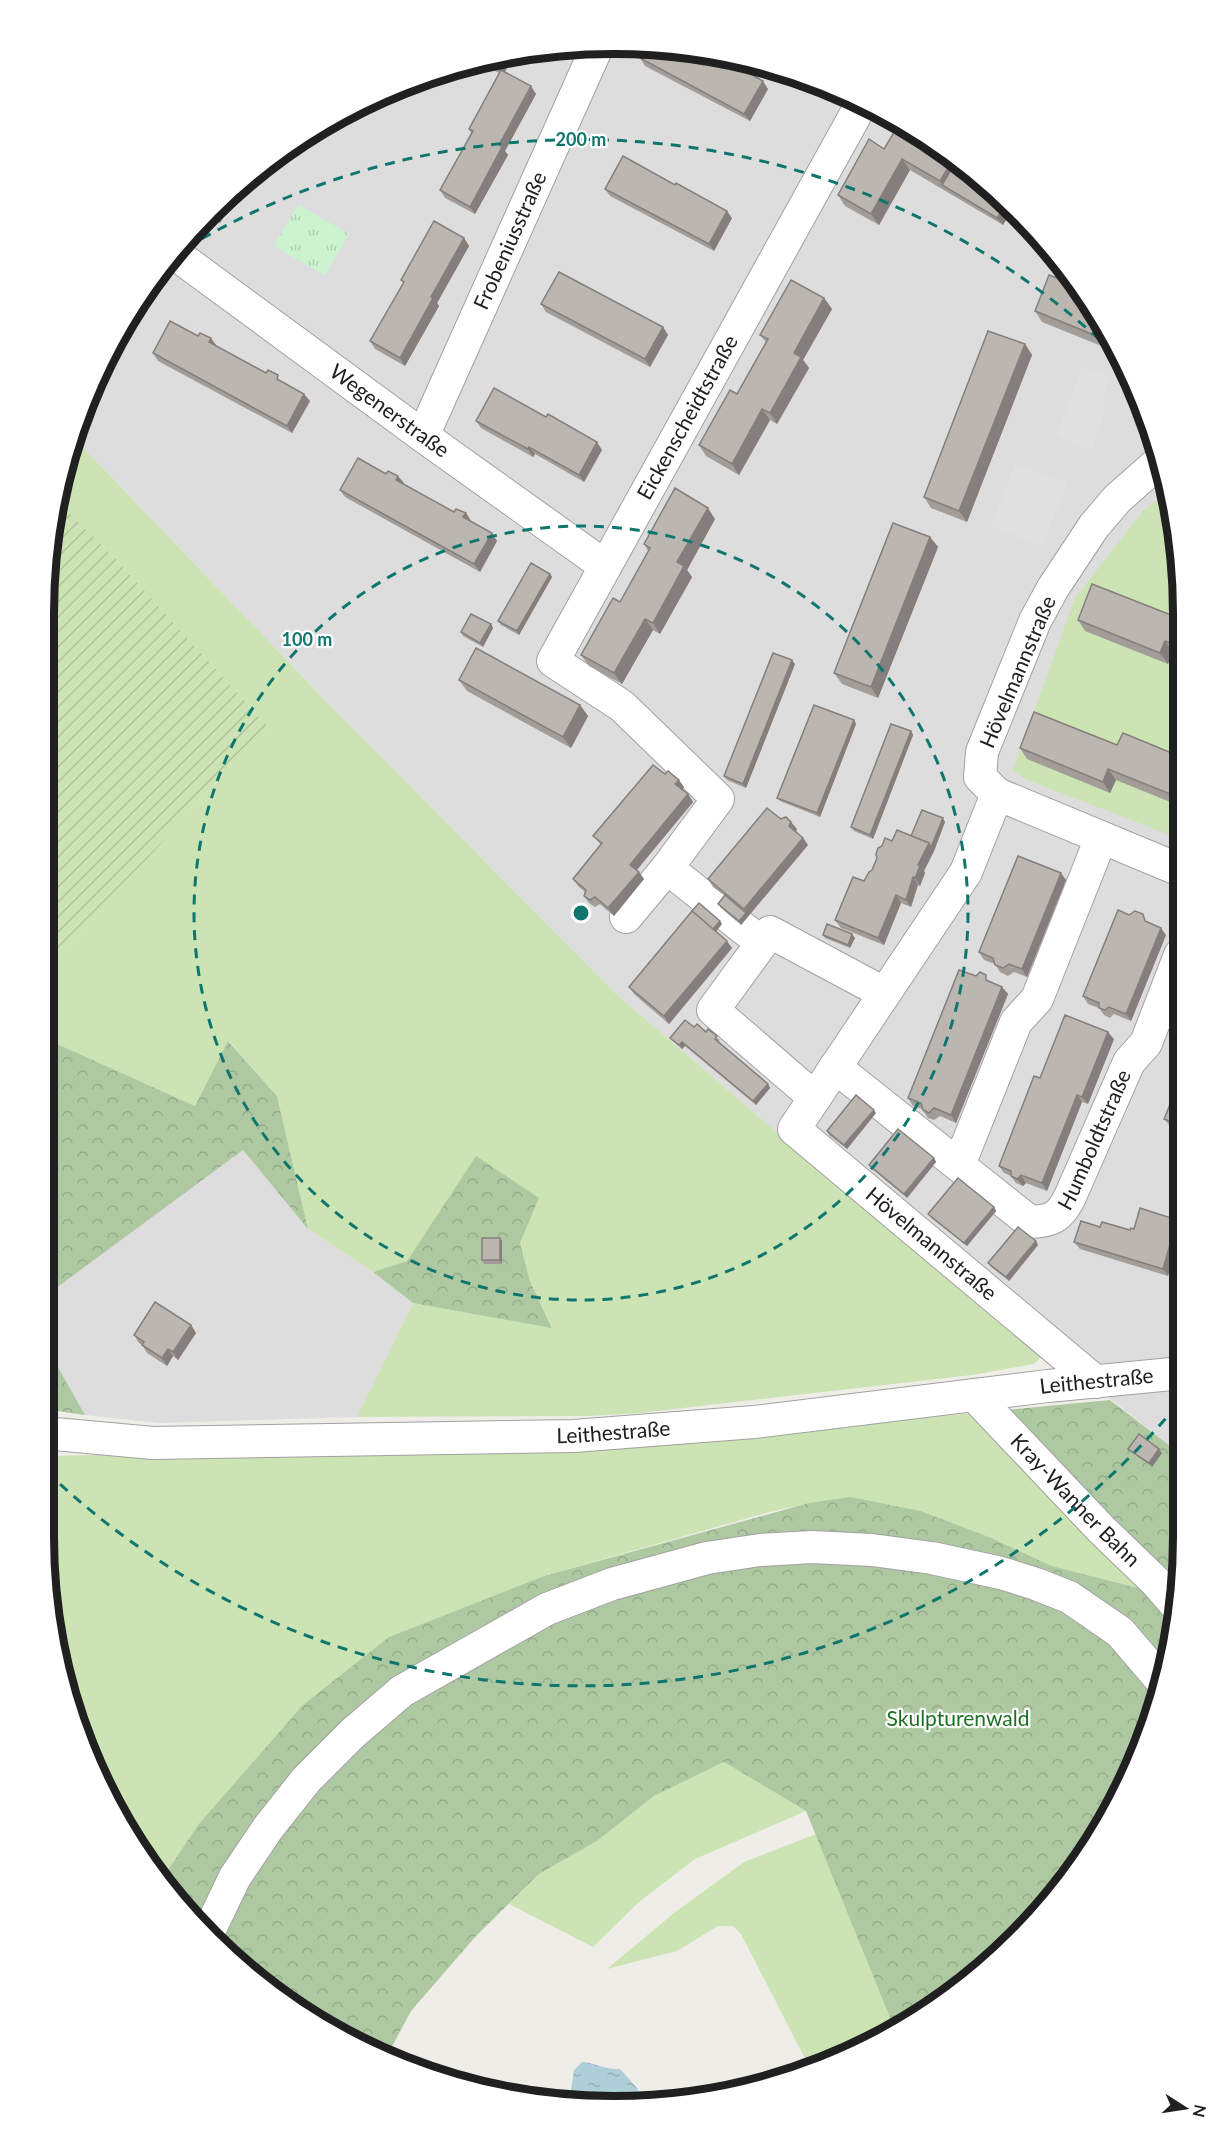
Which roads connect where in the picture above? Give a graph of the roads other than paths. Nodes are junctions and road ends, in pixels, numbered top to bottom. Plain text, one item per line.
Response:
1 (594, 55) edge
2 (858, 111) edge
3 (182, 259) edge
4 (423, 436) junction
5 (1153, 467) edge
6 (605, 566) junction
7 (997, 794) junction
8 (1101, 838) junction
9 (1173, 867) edge
10 (667, 868) junction
11 (626, 917) dead end
12 (762, 943) junction
13 (1173, 973) edge
14 (884, 993) junction
15 (835, 1067) junction
16 (815, 1098) junction
17 (960, 1165) junction
18 (1173, 1374) edge
19 (1096, 1382) junction
20 (974, 1395) junction
21 (54, 1434) edge
22 (1169, 1597) edge
23 (1156, 1674) edge
24 (212, 1925) edge

1 - 4 street, Frobeniusstraße
2 - 6 street, Eickenscheidtstraße
3 - 4 street, Wegenerstraße
4 - 6 street, Wegenerstraße
5 - 7 street, Hövelmannstraße
6 - 10 street, Eickenscheidtstraße
7 - 8 street
7 - 14 street, Hövelmannstraße
8 - 9 street
8 - 17 street
10 - 11 street
10 - 12 street
12 - 14 street
12 - 16 street
13 - 17 street, Humboldtstraße
14 - 15 street, Hövelmannstraße
15 - 16 street, Hövelmannstraße
15 - 17 street, Humboldtstraße
16 - 19 street, Hövelmannstraße
18 - 19 street, Leithestraße
19 - 20 street, Leithestraße
20 - 21 street, Leithestraße
20 - 22 street, Kray-Wanner Bahn
23 - 24 street

